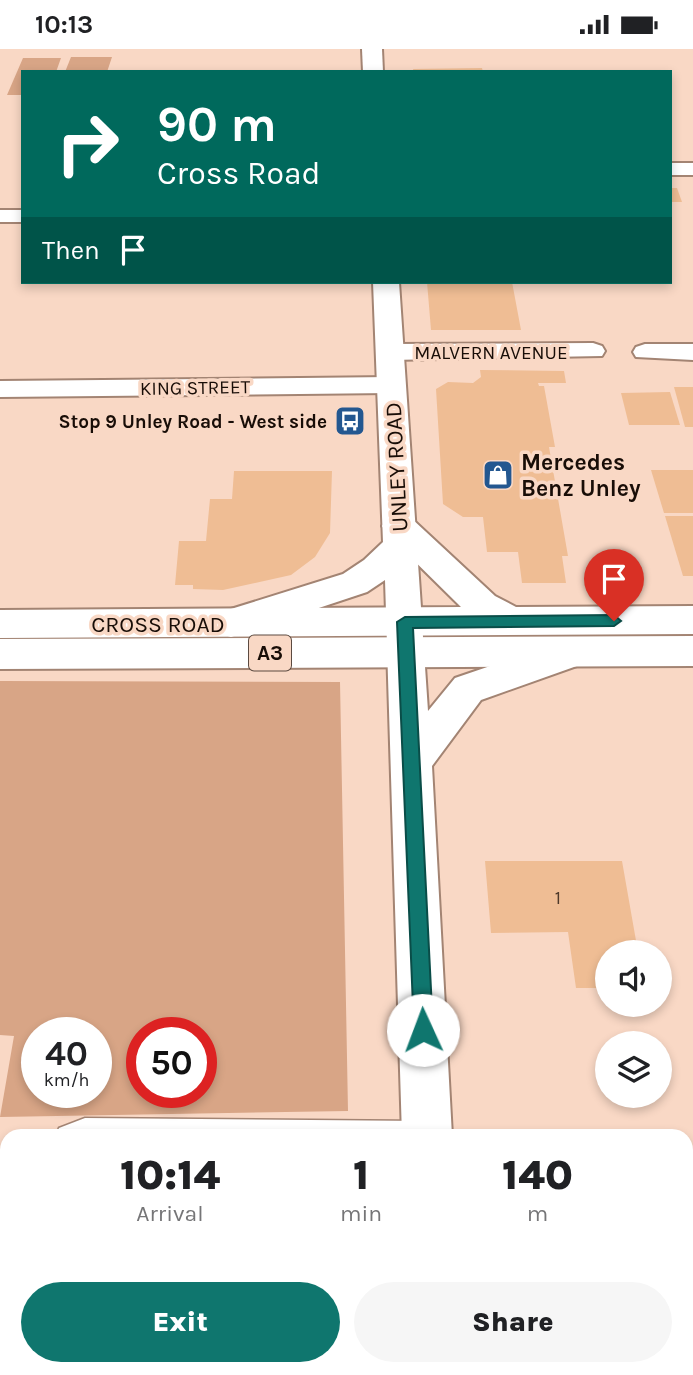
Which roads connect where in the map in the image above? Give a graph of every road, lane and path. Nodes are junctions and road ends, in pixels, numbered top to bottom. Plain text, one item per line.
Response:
1 (372, 49) edge
2 (373, 70) edge
3 (672, 169) edge
4 (693, 169) edge
5 (0, 216) edge
6 (21, 216) edge
7 (386, 284) edge
8 (593, 351) dead end
9 (390, 352) junction
10 (645, 352) dead end
11 (693, 352) edge
12 (391, 385) junction
13 (0, 389) edge
14 (400, 536) junction
15 (693, 620) edge
16 (511, 621) junction
17 (0, 624) edge
18 (226, 625) junction
19 (405, 638) junction
20 (693, 651) edge
21 (575, 652) junction
22 (0, 654) edge
23 (412, 762) junction
24 (427, 1129) edge

1 - 2 main road
3 - 4 street
5 - 6 street
7 - 9 main road, UNLEY ROAD
8 - 9 street, MALVERN AVENUE
9 - 12 main road, UNLEY ROAD
10 - 11 street
12 - 13 street, KING STREET
12 - 14 main road, UNLEY ROAD
14 - 16 main road
14 - 18 main road
14 - 19 main road, UNLEY ROAD
15 - 16 main road, CROSS ROAD / A3
16 - 19 main road, CROSS ROAD / A3
17 - 18 main road, CROSS ROAD / A3
18 - 19 main road, CROSS ROAD / A3
19 - 21 main road, CROSS ROAD / A3
19 - 22 main road, CROSS ROAD / A3
19 - 23 main road, UNLEY ROAD
20 - 21 main road, CROSS ROAD / A3
21 - 23 main road
23 - 24 main road, UNLEY ROAD

